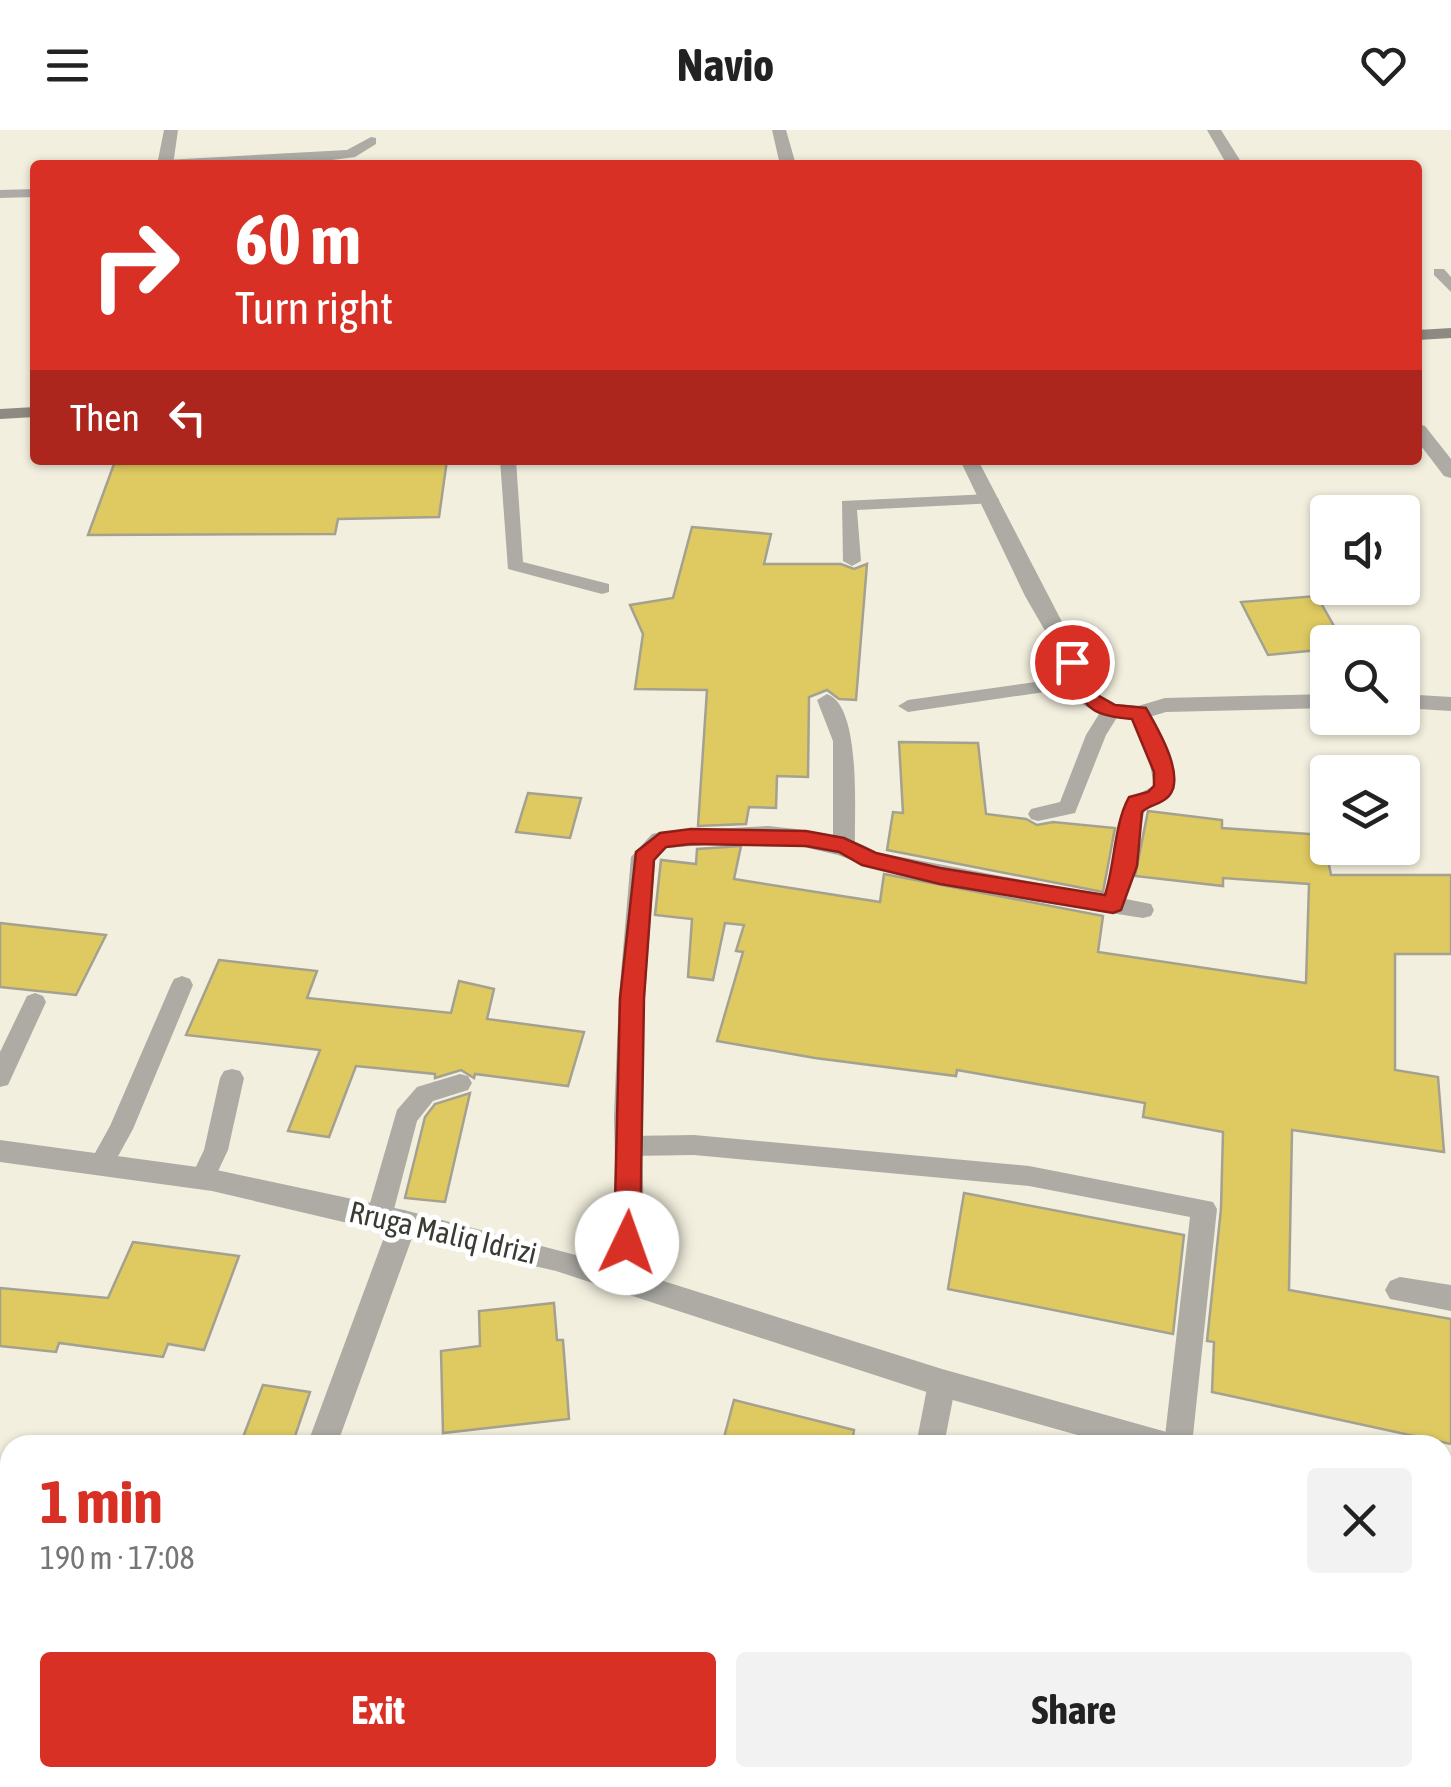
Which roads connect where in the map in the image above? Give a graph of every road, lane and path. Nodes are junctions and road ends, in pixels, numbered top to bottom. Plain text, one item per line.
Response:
1 (171, 130) edge
2 (779, 130) edge
3 (1214, 130) edge
4 (371, 141) dead end
5 (166, 160) edge
6 (248, 160) edge
7 (787, 160) edge
8 (1233, 160) edge
9 (30, 193) edge
10 (0, 194) edge
11 (1439, 272) dead end
12 (1451, 287) edge
13 (1451, 334) edge
14 (1422, 335) edge
15 (30, 412) edge
16 (0, 414) edge
17 (1422, 435) edge
18 (508, 465) edge
19 (972, 465) edge
20 (1451, 472) edge
21 (990, 498) junction
22 (852, 561) dead end
23 (602, 588) dead end
24 (1085, 680) junction
25 (827, 700) dead end
26 (1310, 702) edge
27 (1420, 703) edge
28 (1451, 704) edge
29 (908, 706) dead end
30 (1111, 711) junction
31 (1139, 713) junction
32 (1038, 814) dead end
33 (844, 846) junction
34 (870, 859) joint
35 (1113, 905) junction
36 (1144, 910) dead end
37 (182, 985) dead end
38 (36, 1002) dead end
39 (0, 1078) edge
40 (232, 1078) dead end
41 (460, 1083) dead end
42 (629, 1146) junction
43 (0, 1151) edge
44 (102, 1162) junction
45 (202, 1179) junction
46 (392, 1220) junction
47 (623, 1280) junction
48 (1400, 1290) dead end
49 (1451, 1298) edge
50 (942, 1383) junction
51 (325, 1435) edge
52 (932, 1435) edge
53 (1127, 1435) edge
54 (1179, 1435) edge

1 - 5 street
2 - 7 street
3 - 8 street
4 - 6 lane
9 - 10 lane
11 - 12 lane
13 - 14 street
15 - 16 street
17 - 20 street
18 - 23 lane
19 - 21 street
21 - 22 lane
21 - 24 street
24 - 29 lane
24 - 30 street
25 - 33 lane
26 - 31 street
27 - 28 street
30 - 31 street
30 - 32 lane
31 - 35 lane
33 - 34 street
33 - 42 street
34 - 35 lane
35 - 36 lane
37 - 44 lane
38 - 39 lane
40 - 45 lane
41 - 46 lane
42 - 47 street
42 - 54 lane
43 - 44 street, Rruga Maliq Idrizi
44 - 45 street, Rruga Maliq Idrizi
45 - 46 street, Rruga Maliq Idrizi
46 - 47 street, Rruga Maliq Idrizi
46 - 51 street
47 - 50 street, Rruga Maliq Idrizi
48 - 49 street
50 - 52 lane
50 - 53 street, Rruga Maliq Idrizi

